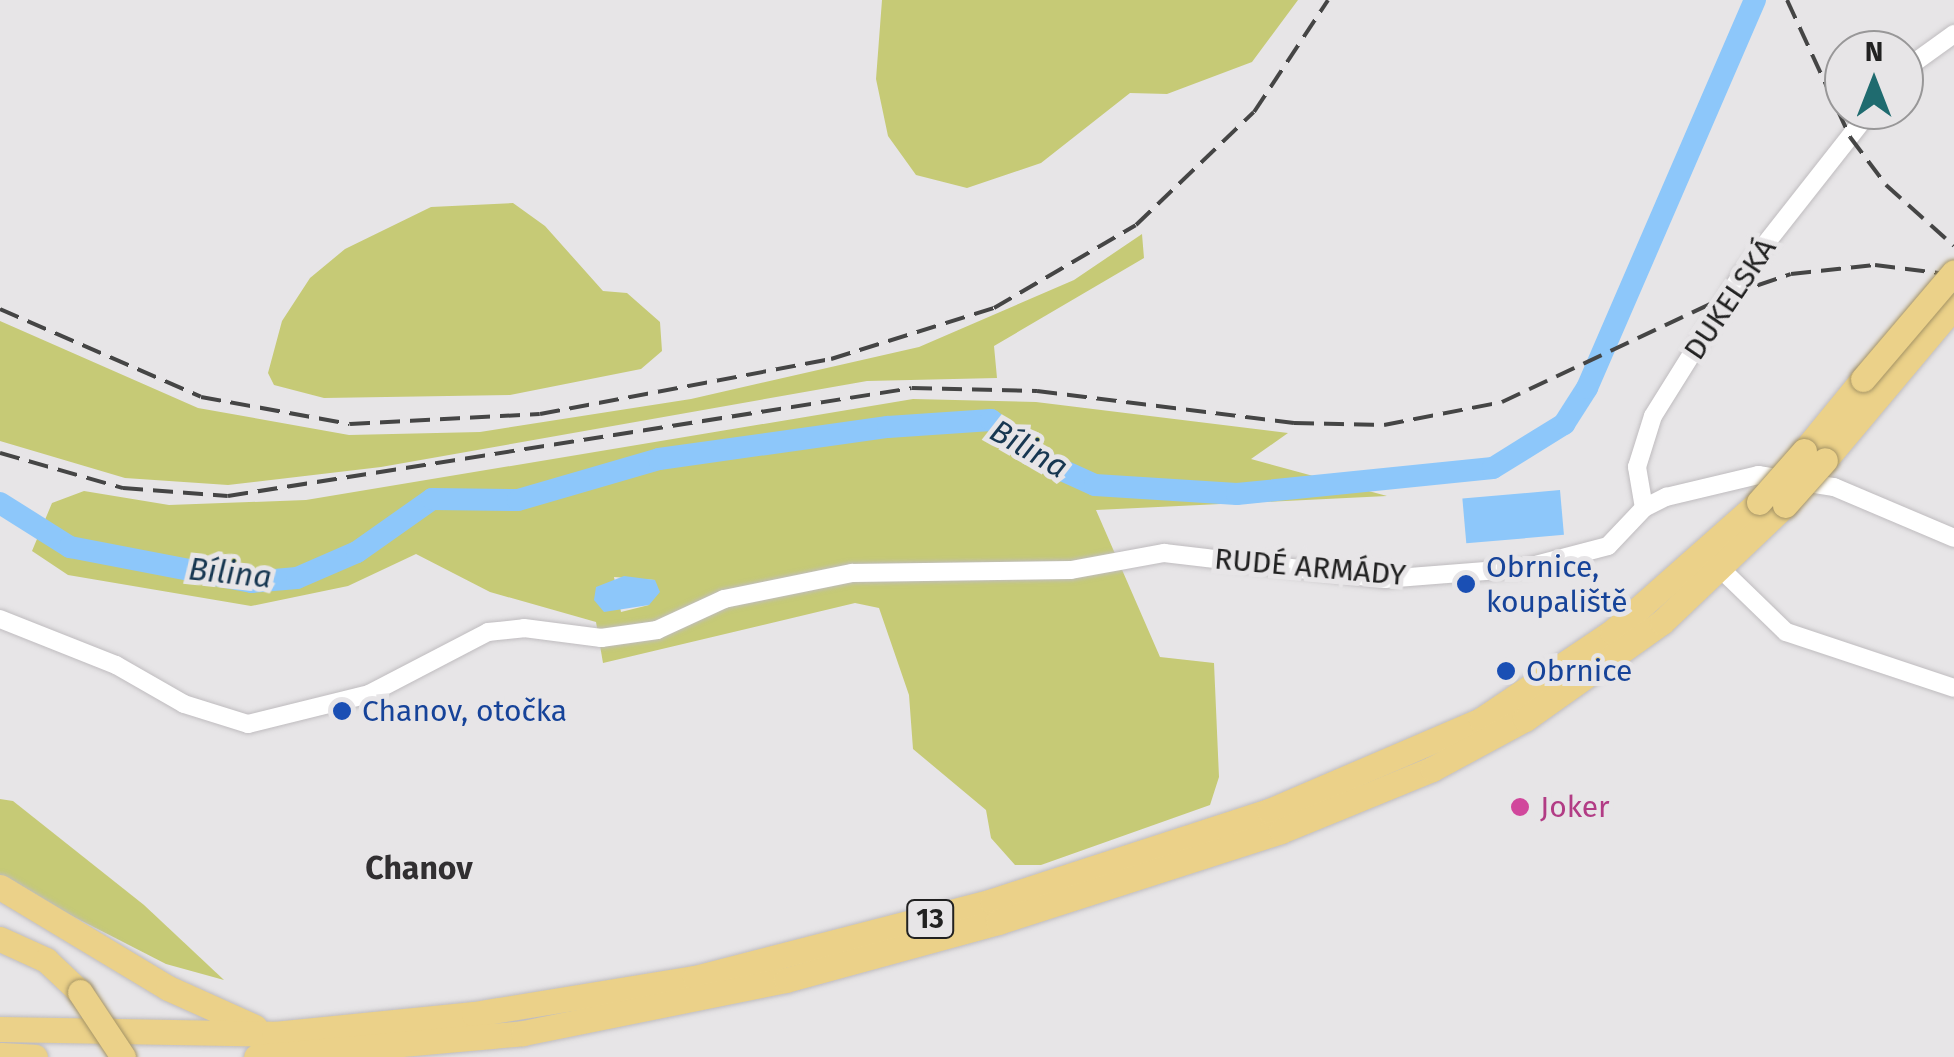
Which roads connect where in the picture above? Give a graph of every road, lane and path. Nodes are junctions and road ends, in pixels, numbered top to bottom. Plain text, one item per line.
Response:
1 (1954, 34) edge
2 (1924, 56) edge
3 (1855, 130) edge
4 (1954, 272) edge
5 (1954, 306) edge
6 (1876, 382) junction
7 (1815, 455) junction
8 (1644, 508) junction
9 (1954, 538) edge
10 (1722, 570) junction
11 (0, 619) edge
12 (1954, 688) edge
13 (0, 887) edge
14 (0, 938) edge
15 (0, 1030) edge
16 (523, 1033) junction
17 (274, 1034) junction
18 (0, 1055) edge
19 (35, 1057) edge
20 (124, 1057) edge
21 (256, 1057) edge
22 (468, 1057) edge

1 - 2 street
3 - 8 street, DUKELSKÁ
4 - 6 highway, 13, bridge
5 - 6 highway, 13
6 - 7 highway, 13
7 - 10 highway, 13, bridge
7 - 17 highway, 13, bridge
8 - 9 street
8 - 11 street, RUDÉ ARMÁDY
10 - 12 street
10 - 16 highway, 13
13 - 17 highway
14 - 20 highway, bridge
15 - 17 highway, 13
16 - 21 highway, 13
16 - 22 highway
18 - 19 highway

